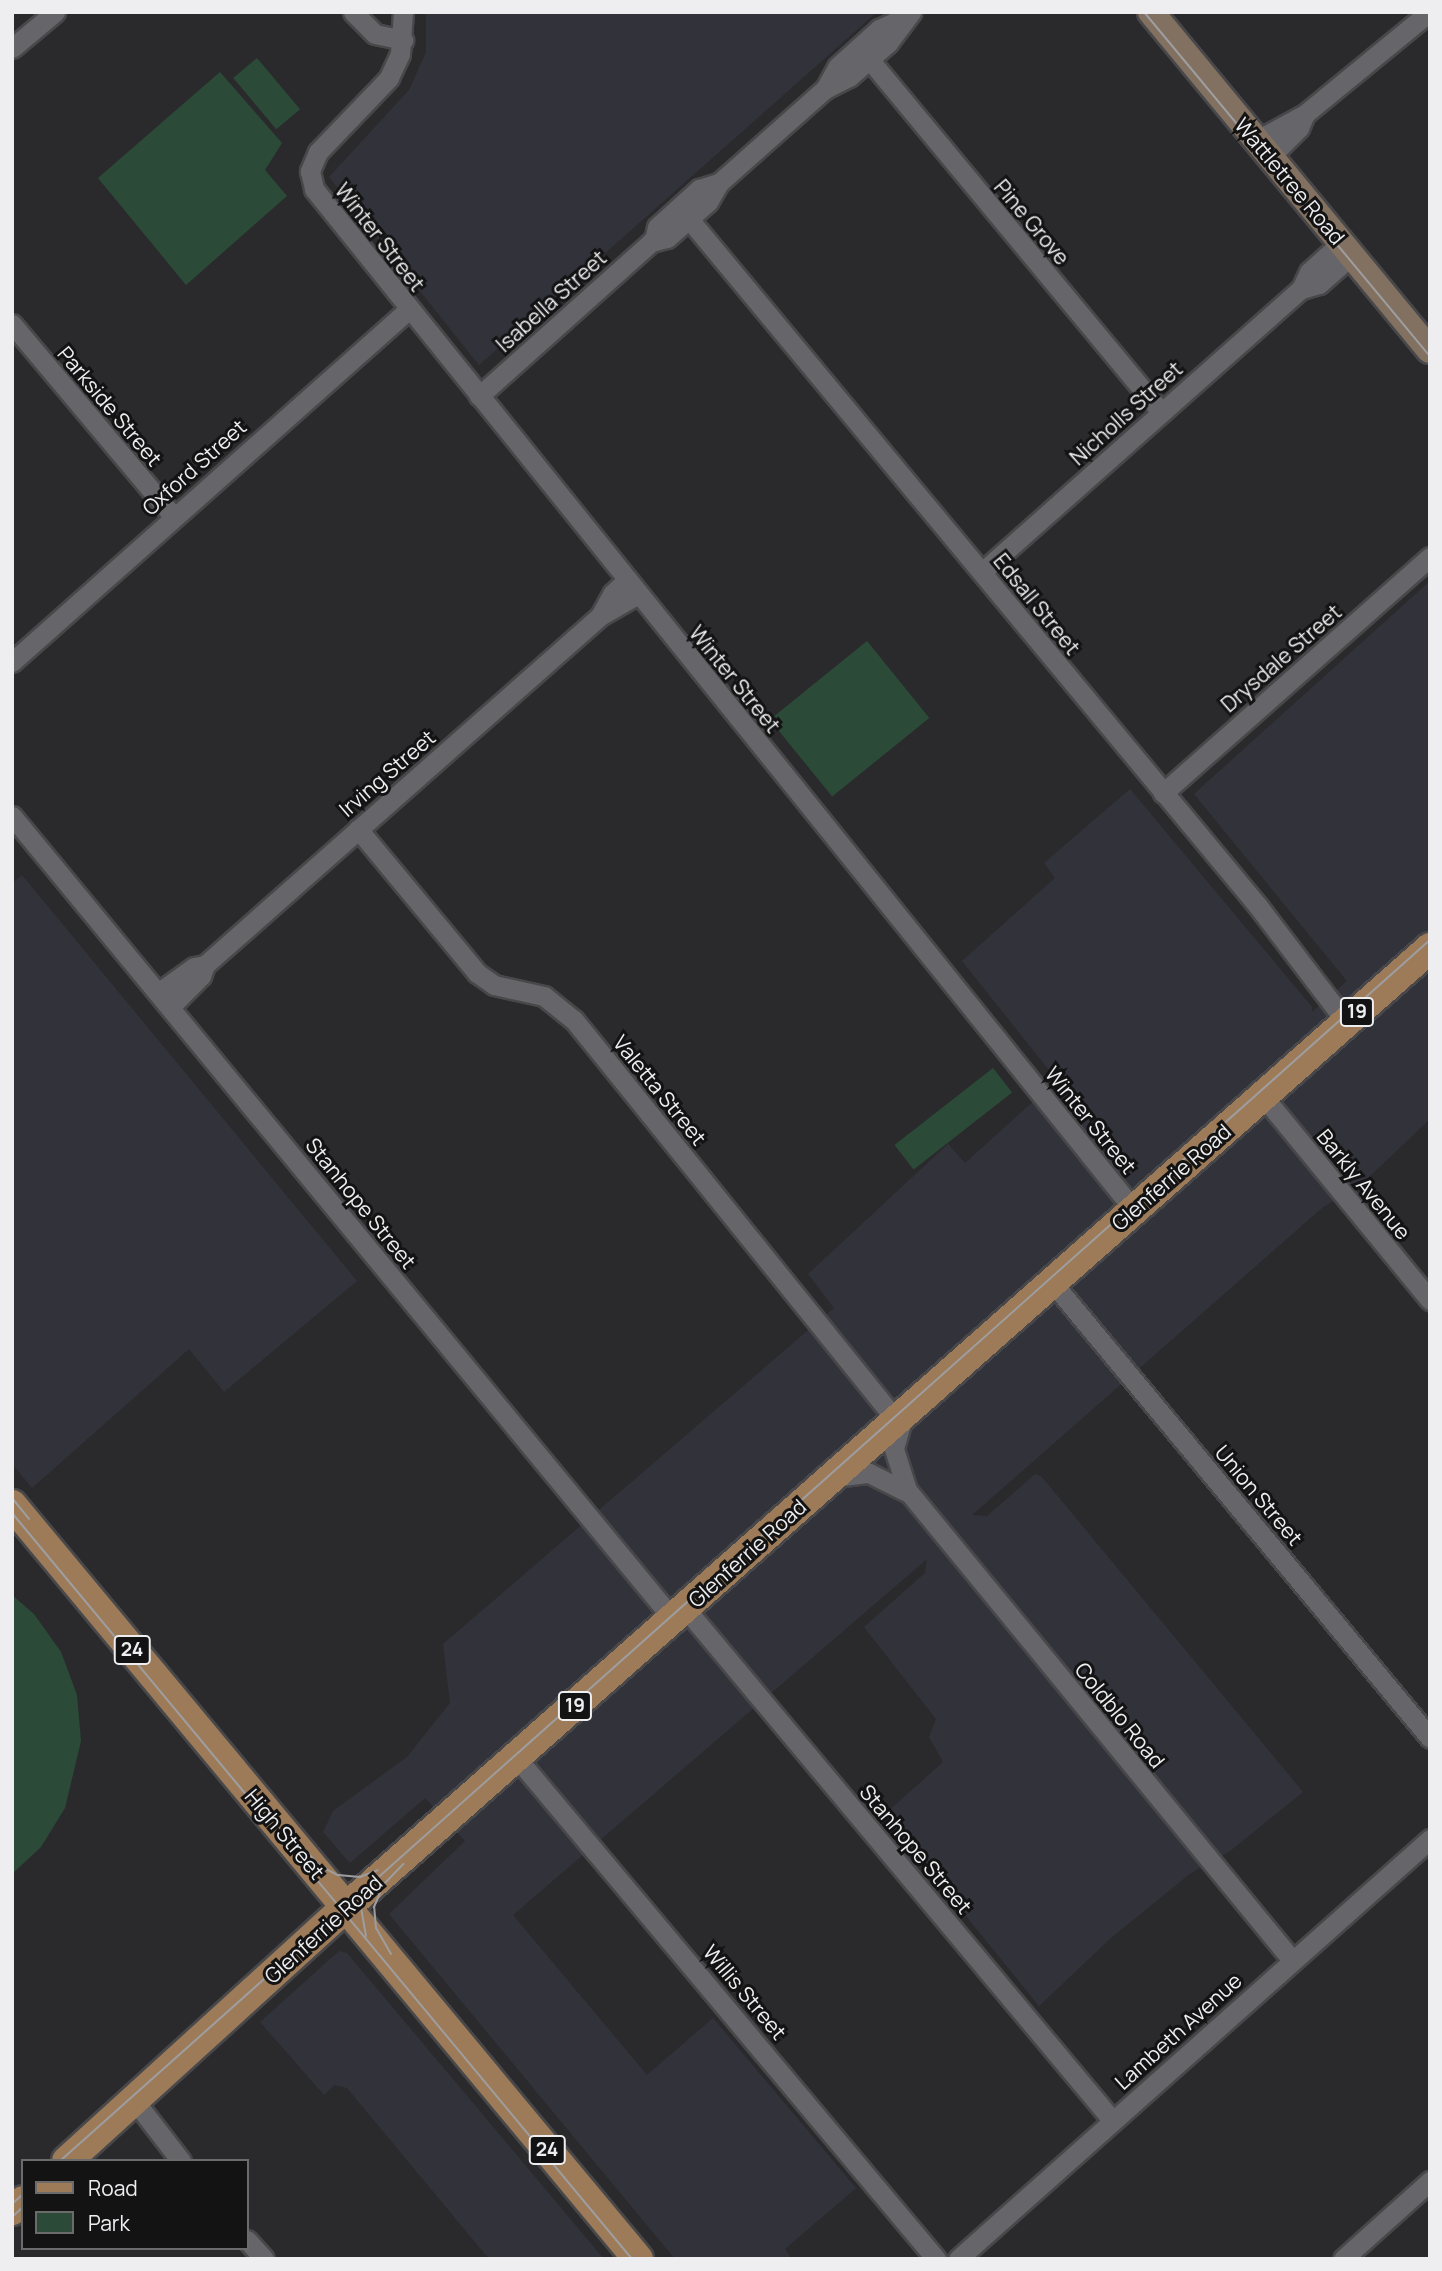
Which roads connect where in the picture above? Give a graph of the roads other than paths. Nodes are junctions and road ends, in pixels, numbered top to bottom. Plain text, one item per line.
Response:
1 (55, 12) edge
2 (353, 12) edge
3 (403, 12) edge
4 (1151, 12) edge
5 (1429, 12) edge
6 (909, 14) edge
7 (403, 40) junction
8 (12, 48) edge
9 (869, 59) junction
10 (825, 89) junction
11 (1263, 149) junction
12 (719, 183) junction
13 (689, 199) junction
14 (689, 219) junction
15 (654, 241) junction
16 (1346, 249) junction
17 (408, 310) junction
18 (12, 324) edge
19 (1430, 350) edge
20 (479, 396) junction
21 (1161, 412) junction
22 (173, 516) junction
23 (1430, 557) edge
24 (982, 572) junction
25 (632, 587) junction
26 (12, 662) edge
27 (1163, 793) junction
28 (358, 829) junction
29 (16, 830) edge
30 (1430, 948) edge
31 (164, 1000) junction
32 (1346, 1022) junction
33 (1263, 1096) junction
34 (1135, 1210) junction
35 (1052, 1282) junction
36 (1430, 1300) edge
37 (904, 1413) junction
38 (828, 1481) junction
39 (913, 1498) junction
40 (12, 1506) edge
41 (679, 1613) junction
42 (1430, 1738) edge
43 (516, 1757) junction
44 (1430, 1839) edge
45 (346, 1908) junction
46 (1293, 1960) junction
47 (134, 2100) junction
48 (1112, 2120) junction
49 (69, 2159) edge
50 (179, 2159) edge
51 (1430, 2181) edge
52 (248, 2241) edge
53 (264, 2259) edge
54 (638, 2259) edge
55 (936, 2259) edge
56 (958, 2259) edge
57 (1343, 2259) edge

1 - 8 street
2 - 7 street
3 - 7 street
4 - 11 main road, Wattletree Road
5 - 11 street
6 - 9 street, Isabella Street
6 - 10 street, Isabella Street
7 - 17 street, Winter Street
9 - 10 street, Isabella Street
9 - 21 street, Pine Grove
10 - 12 street, Isabella Street
11 - 16 main road, Wattletree Road
12 - 13 street, Isabella Street
12 - 14 street, Isabella Street
13 - 14 street
13 - 15 street, Isabella Street
14 - 15 street, Isabella Street
14 - 24 street, Edsall Street
15 - 20 street, Isabella Street
16 - 19 main road, Wattletree Road
16 - 21 street, Nicholls Street
17 - 20 street, Winter Street
17 - 22 street, Oxford Street
18 - 22 street, Parkside Street
20 - 25 street, Winter Street
21 - 24 street, Nicholls Street
22 - 26 street, Oxford Street
23 - 27 street, Drysdale Street
24 - 27 street, Edsall Street
25 - 28 street, Irving Street
25 - 34 street, Winter Street
27 - 32 street, Edsall Street
28 - 31 street, Irving Street
28 - 37 street, Valetta Street
29 - 31 street, Stanhope Street
30 - 32 main road, Glenferrie Road / 19
31 - 41 street, Stanhope Street
32 - 33 main road, Glenferrie Road / 19
33 - 34 main road, Glenferrie Road / 19
33 - 36 street, Barkly Avenue
34 - 35 main road, Glenferrie Road / 19
35 - 37 main road, Glenferrie Road / 19
35 - 42 street, Union Street
37 - 38 main road, Glenferrie Road / 19
37 - 39 street, Coldblo Road
38 - 39 street, Coldblo Road
38 - 41 main road, Glenferrie Road / 19
39 - 46 street, Coldblo Road
40 - 45 main road, High Street / 24
41 - 43 main road, Glenferrie Road / 19
41 - 48 street, Stanhope Street
43 - 45 main road, Glenferrie Road / 19
43 - 55 street, Willis Street
44 - 46 street, Lambeth Avenue
45 - 47 main road, Glenferrie Road / 19
45 - 54 main road, High Street / 24
46 - 48 street, Lambeth Avenue
47 - 49 main road, Glenferrie Road / 19
47 - 50 street
48 - 56 street, Lambeth Avenue
51 - 57 street
52 - 53 street

